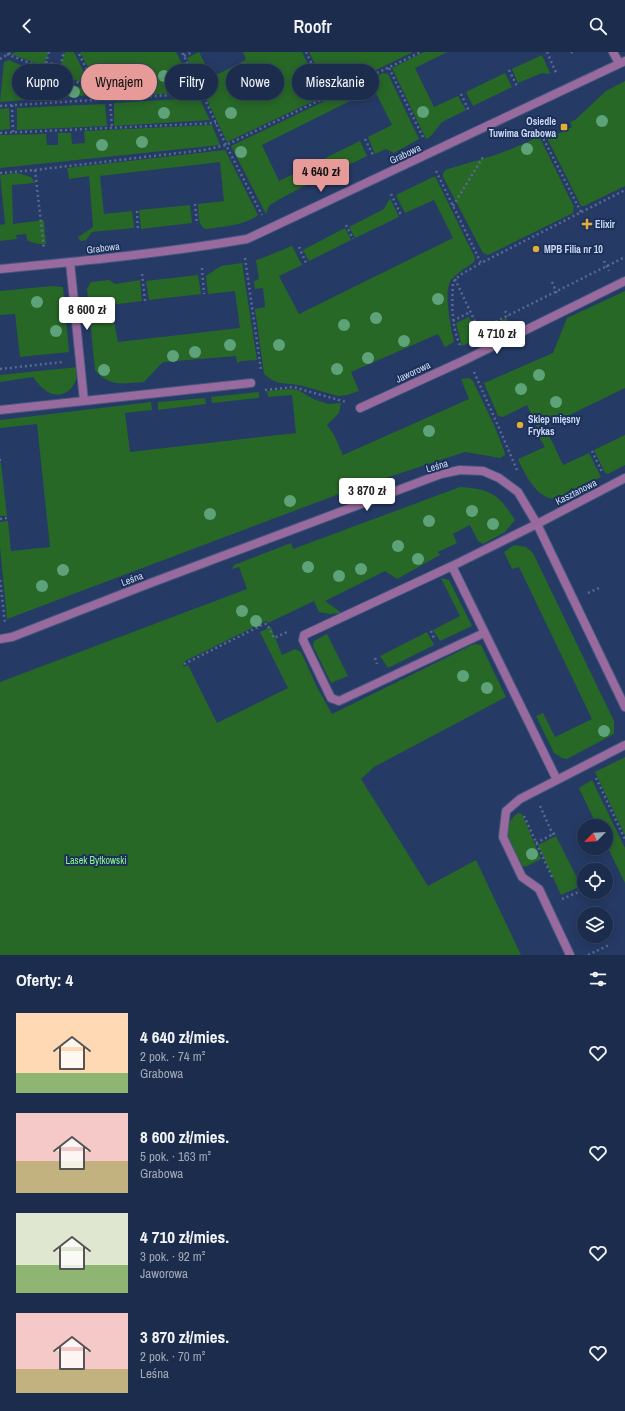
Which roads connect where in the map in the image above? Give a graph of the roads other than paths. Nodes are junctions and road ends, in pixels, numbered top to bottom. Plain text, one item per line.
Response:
1 (613, 52) edge
2 (622, 62) edge
3 (70, 262) junction
4 (0, 269) edge
5 (625, 282) edge
6 (251, 383) dead end
7 (84, 401) junction
8 (360, 408) dead end
9 (0, 410) edge
10 (625, 478) edge
11 (537, 524) junction
12 (452, 566) junction
13 (484, 633) junction
14 (0, 639) edge
15 (625, 707) edge
16 (625, 745) edge
17 (557, 780) junction
18 (570, 955) edge

1 - 2 street
2 - 3 street, Grabowa
3 - 4 street, Grabowa
3 - 7 street
5 - 8 street, Jaworowa
6 - 7 street
7 - 9 street
10 - 11 street, Kasztanowa
11 - 12 street, Kasztanowa
11 - 14 street, Leśna
11 - 15 street, Leśna
12 - 13 street
12 - 13 street, Kasztanowa
13 - 17 street
16 - 17 street
17 - 18 street

